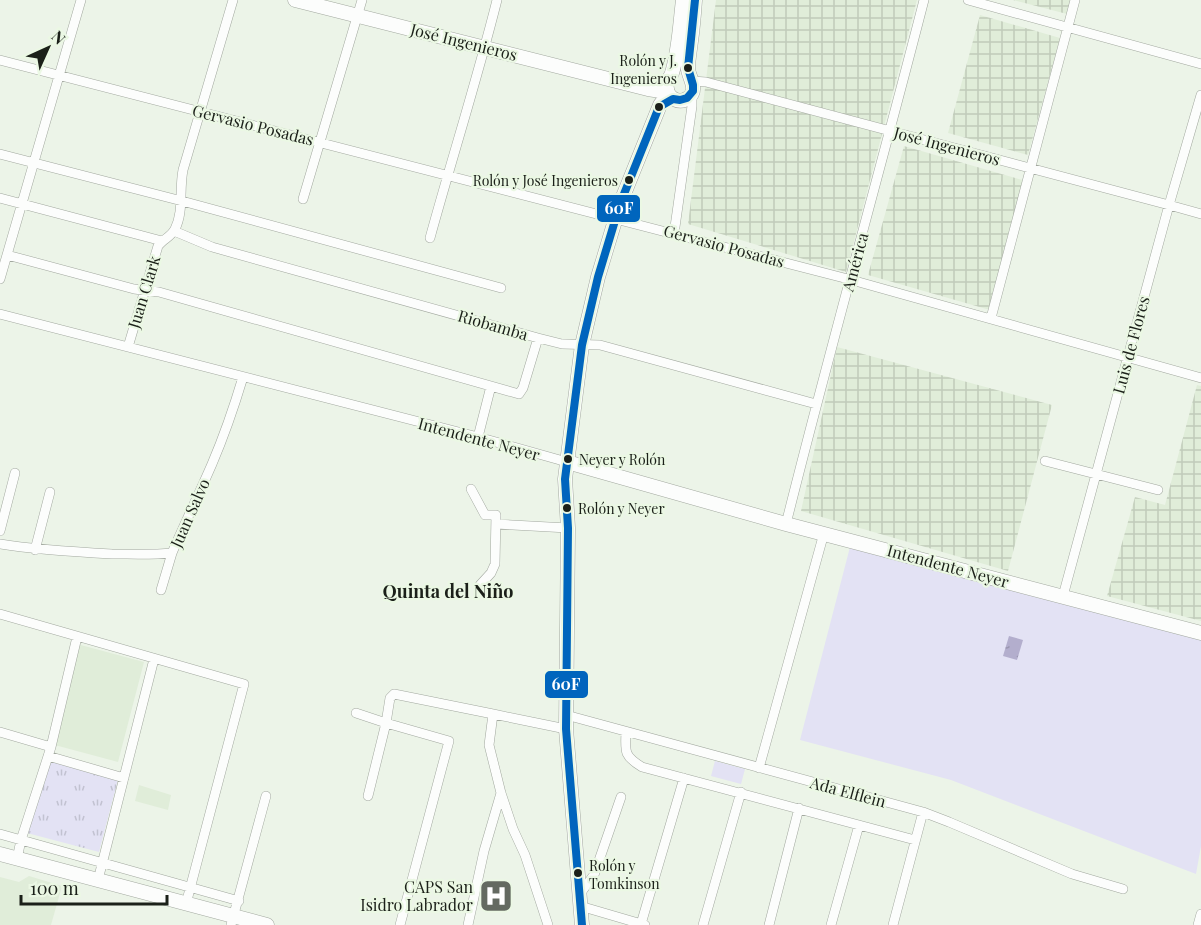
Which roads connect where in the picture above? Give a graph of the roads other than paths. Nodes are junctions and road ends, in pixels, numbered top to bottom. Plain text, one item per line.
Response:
1 (81, 0) edge
2 (233, 0) edge
3 (295, 0) edge
4 (362, 0) edge
5 (497, 0) edge
6 (683, 0) edge
7 (695, 0) edge
8 (924, 0) edge
9 (968, 0) edge
10 (1075, 0) edge
11 (357, 16) junction
12 (1068, 28) junction
13 (486, 47) junction
14 (0, 60) edge
15 (1201, 64) edge
16 (60, 75) junction
17 (671, 76) junction
18 (691, 84) junction
19 (669, 95) junction
20 (1201, 95) edge
21 (201, 111) junction
22 (890, 130) junction
23 (319, 142) junction
24 (0, 154) edge
25 (34, 164) junction
26 (1030, 168) junction
27 (447, 175) junction
28 (0, 198) edge
29 (303, 199) dead end
30 (182, 201) junction
31 (23, 204) junction
32 (1169, 205) junction
33 (1201, 214) edge
34 (615, 218) junction
35 (174, 231) junction
36 (674, 234) junction
37 (430, 238) dead end
38 (162, 241) junction
39 (8, 255) junction
40 (0, 279) edge
41 (850, 279) junction
42 (501, 288) dead end
43 (145, 290) junction
44 (0, 314) edge
45 (991, 318) junction
46 (538, 338) junction
47 (582, 345) junction
48 (128, 347) junction
49 (1128, 357) junction
50 (243, 377) junction
51 (1201, 378) edge
52 (491, 386) junction
53 (816, 404) junction
54 (478, 437) junction
55 (1045, 461) dead end
56 (567, 462) junction
57 (15, 473) dead end
58 (1096, 474) junction
59 (471, 489) dead end
60 (1158, 490) dead end
61 (50, 492) dead end
62 (496, 524) junction
63 (786, 524) junction
64 (568, 528) junction
65 (0, 531) edge
66 (824, 533) junction
67 (0, 544) edge
68 (35, 550) junction
69 (172, 553) junction
70 (480, 585) dead end
71 (161, 590) dead end
72 (1063, 596) junction
73 (0, 614) edge
74 (1201, 633) edge
75 (77, 637) junction
76 (154, 658) junction
77 (356, 713) dead end
78 (493, 714) junction
79 (566, 722) junction
80 (386, 723) junction
81 (0, 732) edge
82 (626, 732) junction
83 (49, 752) junction
84 (759, 768) junction
85 (124, 778) junction
86 (684, 778) junction
87 (741, 792) junction
88 (501, 793) junction
89 (267, 796) dead end
90 (368, 796) dead end
91 (621, 796) dead end
92 (800, 808) junction
93 (923, 812) junction
94 (859, 825) junction
95 (0, 834) edge
96 (21, 840) junction
97 (915, 840) junction
98 (0, 854) edge
99 (17, 859) junction
100 (103, 862) junction
101 (98, 880) junction
102 (190, 887) junction
103 (1123, 889) dead end
104 (239, 901) junction
105 (579, 901) junction
106 (186, 904) junction
107 (232, 921) edge
108 (267, 925) edge
109 (399, 925) edge
110 (468, 925) edge
111 (548, 925) edge
112 (572, 925) edge
113 (582, 925) edge
114 (643, 925) edge
115 (703, 925) edge
116 (769, 925) edge
117 (831, 925) edge
118 (893, 925) edge

1 - 16 street
2 - 21 street
3 - 11 street, José Ingenieros
4 - 11 street
5 - 13 street
6 - 17 street
7 - 18 street
8 - 22 street, América
9 - 12 street
10 - 12 street
11 - 13 street, José Ingenieros
11 - 23 street
12 - 15 street
12 - 26 street
13 - 19 street, José Ingenieros
13 - 27 street
14 - 16 street, Gervasio Posadas
16 - 21 street, Gervasio Posadas
16 - 25 street
17 - 18 street
17 - 19 street
18 - 19 street
18 - 22 street, José Ingenieros
18 - 36 street
19 - 34 street
20 - 32 street, Luis de Flores
21 - 23 street, Gervasio Posadas
21 - 30 street
22 - 26 street, José Ingenieros
22 - 41 street, América
23 - 27 street, Gervasio Posadas
23 - 29 street
24 - 25 street
25 - 30 street
25 - 31 street
26 - 32 street, José Ingenieros
26 - 45 street
27 - 34 street, Gervasio Posadas
27 - 37 street
28 - 31 street
30 - 35 street
30 - 42 street
31 - 38 street
31 - 39 street
32 - 33 street, José Ingenieros
32 - 49 street, Luis de Flores
34 - 36 street, Gervasio Posadas
34 - 47 street
35 - 38 street, Juan Clark
35 - 46 street, Riobamba
36 - 41 street, Gervasio Posadas
38 - 43 street, Juan Clark
39 - 40 street
39 - 43 street
41 - 45 street, Gervasio Posadas
41 - 53 street, América
43 - 48 street, Juan Clark
43 - 52 street
44 - 48 street, Intendente Neyer
45 - 49 street, Gervasio Posadas
46 - 47 street, Riobamba
46 - 52 street
47 - 53 street, Riobamba
47 - 56 street
48 - 50 street, Intendente Neyer
49 - 51 street, Gervasio Posadas
49 - 58 street, Luis de Flores
50 - 54 street, Intendente Neyer
50 - 69 street, Juan Salvo
52 - 54 street
53 - 63 street, América
54 - 56 street, Intendente Neyer
55 - 58 street
56 - 63 street, Intendente Neyer
56 - 64 street
57 - 65 street
58 - 60 street
58 - 72 street, Luis de Flores
59 - 62 street
61 - 68 street
62 - 64 street
62 - 70 street
63 - 66 street, Intendente Neyer
64 - 79 street
66 - 72 street, Intendente Neyer
66 - 84 street
67 - 68 street, Juan Salvo
68 - 69 street, Juan Salvo
69 - 71 street
72 - 74 street, Intendente Neyer
73 - 75 street
75 - 76 street
75 - 83 street
76 - 85 street
76 - 102 street
77 - 80 street
78 - 79 street, Ada Elflein
78 - 80 street, Ada Elflein
78 - 88 street
79 - 82 street, Ada Elflein
79 - 105 street
80 - 90 street
80 - 109 street
81 - 83 street
82 - 84 street, Ada Elflein
82 - 86 street
83 - 85 street
83 - 96 street
84 - 93 street, Ada Elflein
85 - 100 street
86 - 87 street
86 - 114 street
87 - 92 street
87 - 115 street
88 - 110 street
88 - 111 street
89 - 104 street
91 - 105 street
92 - 94 street
92 - 116 street
93 - 97 street
93 - 103 street, Ada Elflein
94 - 97 street
94 - 117 street
95 - 96 street
96 - 99 street
96 - 100 street
97 - 118 street
98 - 99 street
99 - 101 street
100 - 101 street
100 - 102 street
101 - 106 street
102 - 104 street
102 - 106 street
104 - 107 street
105 - 112 street
105 - 113 street
105 - 114 street
106 - 107 street
107 - 108 street

